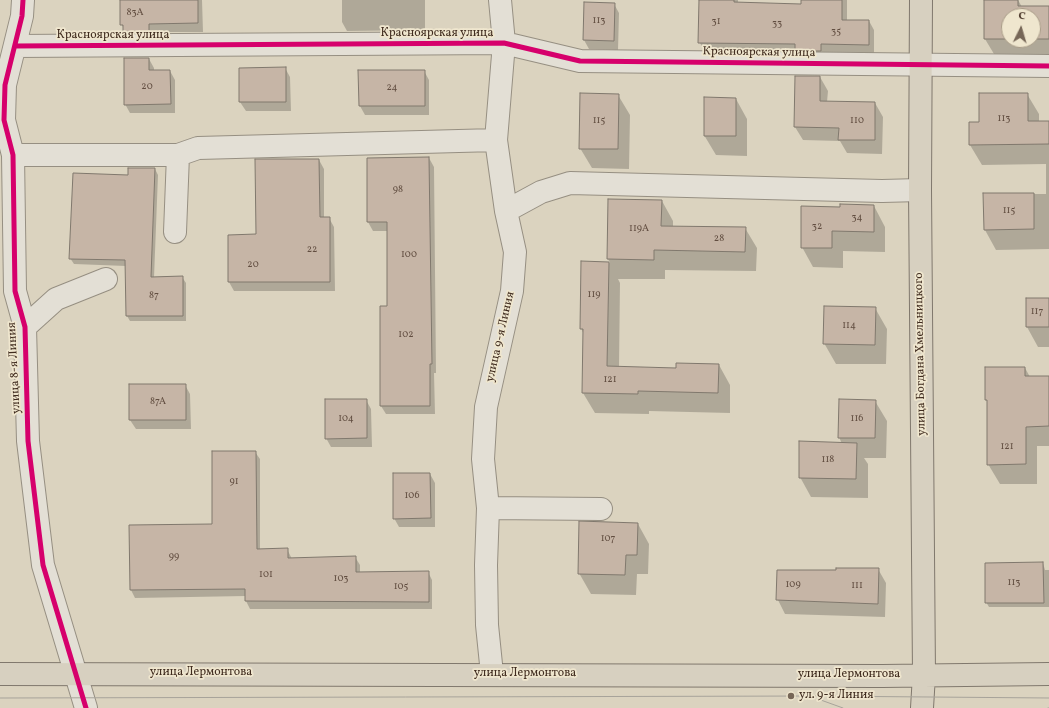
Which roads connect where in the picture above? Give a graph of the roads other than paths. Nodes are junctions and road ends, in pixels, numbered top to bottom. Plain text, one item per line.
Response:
1 (23, 0) edge
2 (500, 0) edge
3 (921, 0) edge
4 (504, 43) junction
5 (14, 46) junction
6 (919, 65) junction
7 (1049, 66) edge
8 (496, 140) junction
9 (13, 155) junction
10 (178, 155) junction
11 (920, 190) junction
12 (506, 212) junction
13 (175, 232) dead end
14 (106, 279) dead end
15 (8, 291) edge
16 (25, 327) junction
17 (488, 508) junction
18 (601, 510) dead end
19 (75, 673) junction
20 (0, 674) edge
21 (492, 674) junction
22 (1049, 674) edge
23 (924, 675) junction
24 (86, 708) edge
25 (922, 708) edge

1 - 5 street, улица 8-я Линия
2 - 4 street, улица 9-я Линия
3 - 6 main road, улица Богдана Хмельницкого
4 - 5 street, Красноярская улица
4 - 6 street, Красноярская улица
4 - 8 street, улица 9-я Линия
5 - 9 street, улица 8-я Линия
6 - 7 street, Красноярская улица
6 - 11 main road, улица Богдана Хмельницкого
8 - 10 street
8 - 12 street, улица 9-я Линия
9 - 10 street
9 - 15 street, улица 8-я Линия
10 - 13 street
11 - 12 street
11 - 23 main road, улица Богдана Хмельницкого
12 - 17 street, улица 9-я Линия
14 - 16 street
15 - 16 street, улица 8-я Линия
16 - 19 street, улица 8-я Линия
17 - 18 street
17 - 21 street, улица 9-я Линия
19 - 20 main road, улица Лермонтова
19 - 21 main road, улица Лермонтова
19 - 24 street, улица 8-я Линия
21 - 23 main road, улица Лермонтова
22 - 23 main road, улица Лермонтова
23 - 25 main road, улица Богдана Хмельницкого

